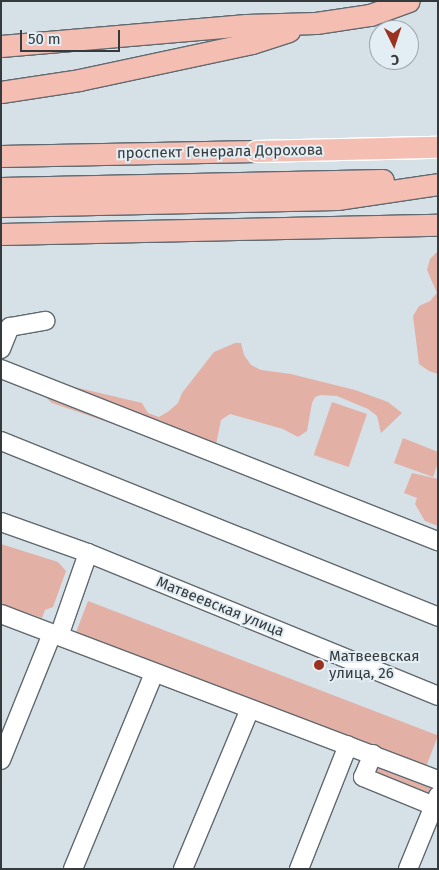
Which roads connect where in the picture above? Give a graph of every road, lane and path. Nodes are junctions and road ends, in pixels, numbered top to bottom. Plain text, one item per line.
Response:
1 (409, 1) edge
2 (316, 23) junction
3 (1, 46) edge
4 (1, 92) edge
5 (438, 147) edge
6 (1, 156) edge
7 (438, 180) edge
8 (438, 184) edge
9 (1, 188) edge
10 (1, 206) edge
11 (438, 225) edge
12 (1, 234) edge
13 (44, 321) dead end
14 (1, 349) edge
15 (1, 369) edge
16 (1, 441) edge
17 (1, 522) edge
18 (438, 541) edge
19 (88, 553) junction
20 (1, 614) edge
21 (438, 617) edge
22 (56, 635) junction
23 (154, 672) junction
24 (438, 696) edge
25 (250, 709) junction
26 (348, 745) junction
27 (372, 754) junction
28 (1, 760) edge
29 (438, 780) edge
30 (436, 801) edge
31 (73, 869) edge
32 (183, 869) edge
33 (299, 869) edge
34 (408, 869) edge

1 - 2 main road
2 - 3 main road
2 - 4 main road
5 - 6 main road, проспект Генерала Дорохова, bridge
7 - 9 main road, проспект Генерала Дорохова
8 - 10 main road
11 - 12 main road
13 - 14 street
15 - 18 street
16 - 21 street
17 - 19 street, Матвеевская улица
19 - 22 street
19 - 24 street, Матвеевская улица
20 - 22 street
22 - 23 street
22 - 28 street
23 - 25 street
23 - 31 street
25 - 26 street
25 - 32 street
26 - 27 street
26 - 33 street
27 - 29 street
27 - 30 street
30 - 34 street

